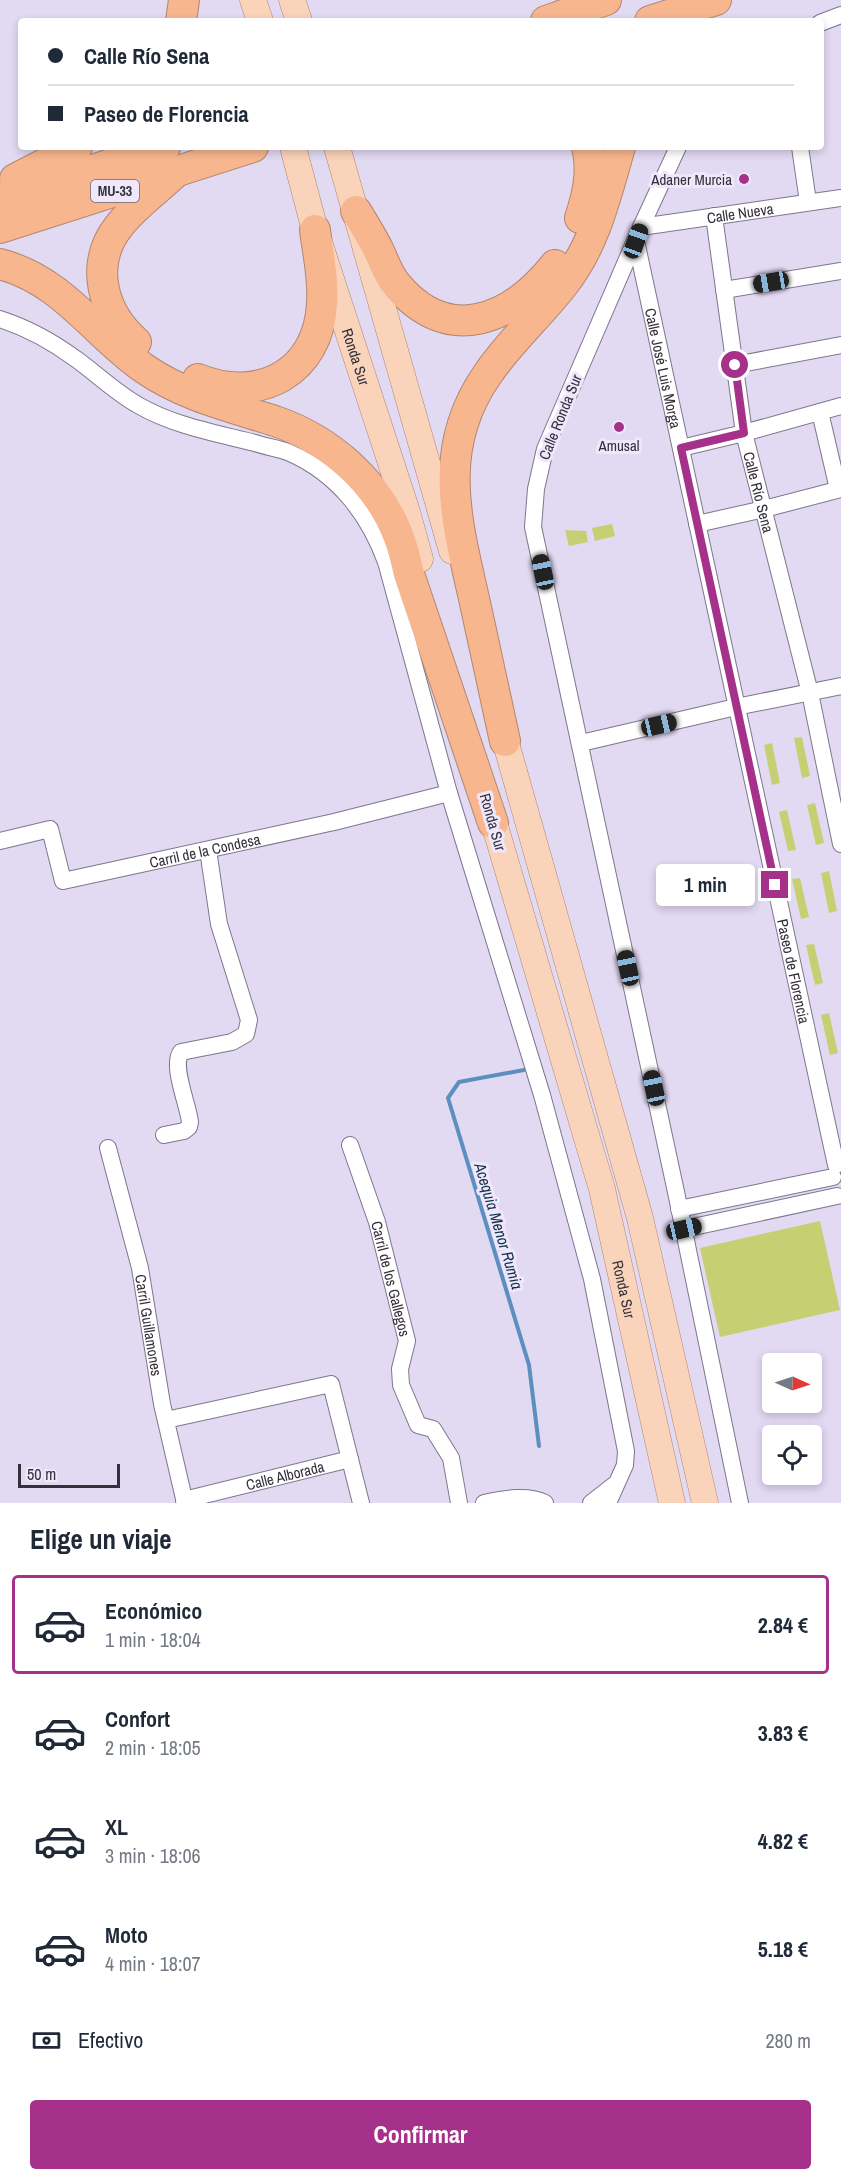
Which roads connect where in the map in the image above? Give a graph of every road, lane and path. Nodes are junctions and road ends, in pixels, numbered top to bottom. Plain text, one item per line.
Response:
1 (184, 0) edge
2 (253, 0) edge
3 (292, 0) edge
4 (606, 0) edge
5 (716, 0) edge
6 (734, 0) edge
7 (841, 15) edge
8 (181, 18) edge
9 (259, 18) edge
10 (298, 18) edge
11 (555, 18) edge
12 (659, 18) edge
13 (711, 18) edge
14 (824, 21) edge
15 (71, 150) edge
16 (242, 150) edge
17 (294, 150) edge
18 (338, 150) edge
19 (587, 150) edge
20 (619, 150) edge
21 (677, 150) edge
22 (800, 150) edge
23 (171, 159) edge
24 (0, 188) edge
25 (841, 198) edge
26 (0, 199) edge
27 (808, 202) junction
28 (356, 211) junction
29 (714, 216) junction
30 (0, 228) edge
31 (315, 230) junction
32 (639, 234) junction
33 (0, 264) edge
34 (841, 270) edge
35 (724, 290) junction
36 (0, 319) edge
37 (841, 345) edge
38 (735, 365) junction
39 (841, 406) edge
40 (820, 412) junction
41 (744, 433) junction
42 (681, 448) junction
43 (840, 489) edge
44 (764, 509) junction
45 (697, 524) junction
46 (841, 686) edge
47 (810, 693) junction
48 (736, 707) junction
49 (505, 741) junction
50 (581, 743) junction
51 (449, 793) junction
52 (493, 823) junction
53 (0, 841) edge
54 (841, 844) edge
55 (208, 850) junction
56 (164, 1135) dead end
57 (350, 1145) dead end
58 (108, 1148) dead end
59 (837, 1166) edge
60 (839, 1200) edge
61 (679, 1209) junction
62 (684, 1229) junction
63 (166, 1419) junction
64 (350, 1459) junction
65 (615, 1484) junction
66 (184, 1502) edge
67 (361, 1503) edge
68 (459, 1503) edge
69 (484, 1503) edge
70 (545, 1503) edge
71 (591, 1503) edge
72 (608, 1503) edge
73 (672, 1503) edge
74 (705, 1503) edge
75 (740, 1503) edge

1 - 8 highway
2 - 9 main road
3 - 10 main road
4 - 11 highway
5 - 12 highway
6 - 13 highway
7 - 14 street
15 - 24 highway
16 - 23 highway, MU-33
17 - 31 main road, Ronda Sur
18 - 28 main road, Ronda Sur
19 - 28 highway
20 - 49 highway
21 - 32 street, Calle Ronda Sur
22 - 27 street
23 - 26 highway, MU-33
23 - 30 highway, MU-33
23 - 31 highway
25 - 27 street, Calle Nueva
27 - 29 street, Calle Nueva
28 - 49 main road, Ronda Sur
29 - 32 street, Calle Nueva
29 - 35 street, Calle Río Sena
31 - 52 main road, Ronda Sur
32 - 42 street, Calle José Luis Morga
32 - 50 street, Calle Ronda Sur
33 - 52 highway
34 - 35 street
35 - 38 street, Calle Río Sena
36 - 51 street
37 - 38 street
38 - 41 street, Calle Río Sena
39 - 40 street
40 - 41 street
40 - 43 street
41 - 42 street
41 - 44 street, Calle Río Sena
42 - 45 street, Calle José Luis Morga
43 - 44 street
44 - 45 street
44 - 47 street, Calle Río Sena
45 - 48 street, Calle José Luis Morga
46 - 47 street
47 - 48 street
47 - 54 street
48 - 50 street
48 - 59 street, Paseo de Florencia
49 - 74 main road, Ronda Sur
50 - 61 street, Calle Ronda Sur
51 - 55 street, Carril de la Condesa
51 - 65 street
52 - 73 main road, Ronda Sur
53 - 55 street, Carril de la Condesa
55 - 56 street
57 - 68 street, Carril de los Gallegos
58 - 63 street, Carril Guillamones
59 - 60 street, Paseo de Florencia
59 - 61 street
60 - 62 street
61 - 62 street, Calle Ronda Sur
62 - 75 street, Calle Ronda Sur
63 - 64 street
63 - 66 street, Carril Guillamones
64 - 66 street, Calle Alborada
64 - 67 street
65 - 71 street
65 - 72 street
69 - 70 street

